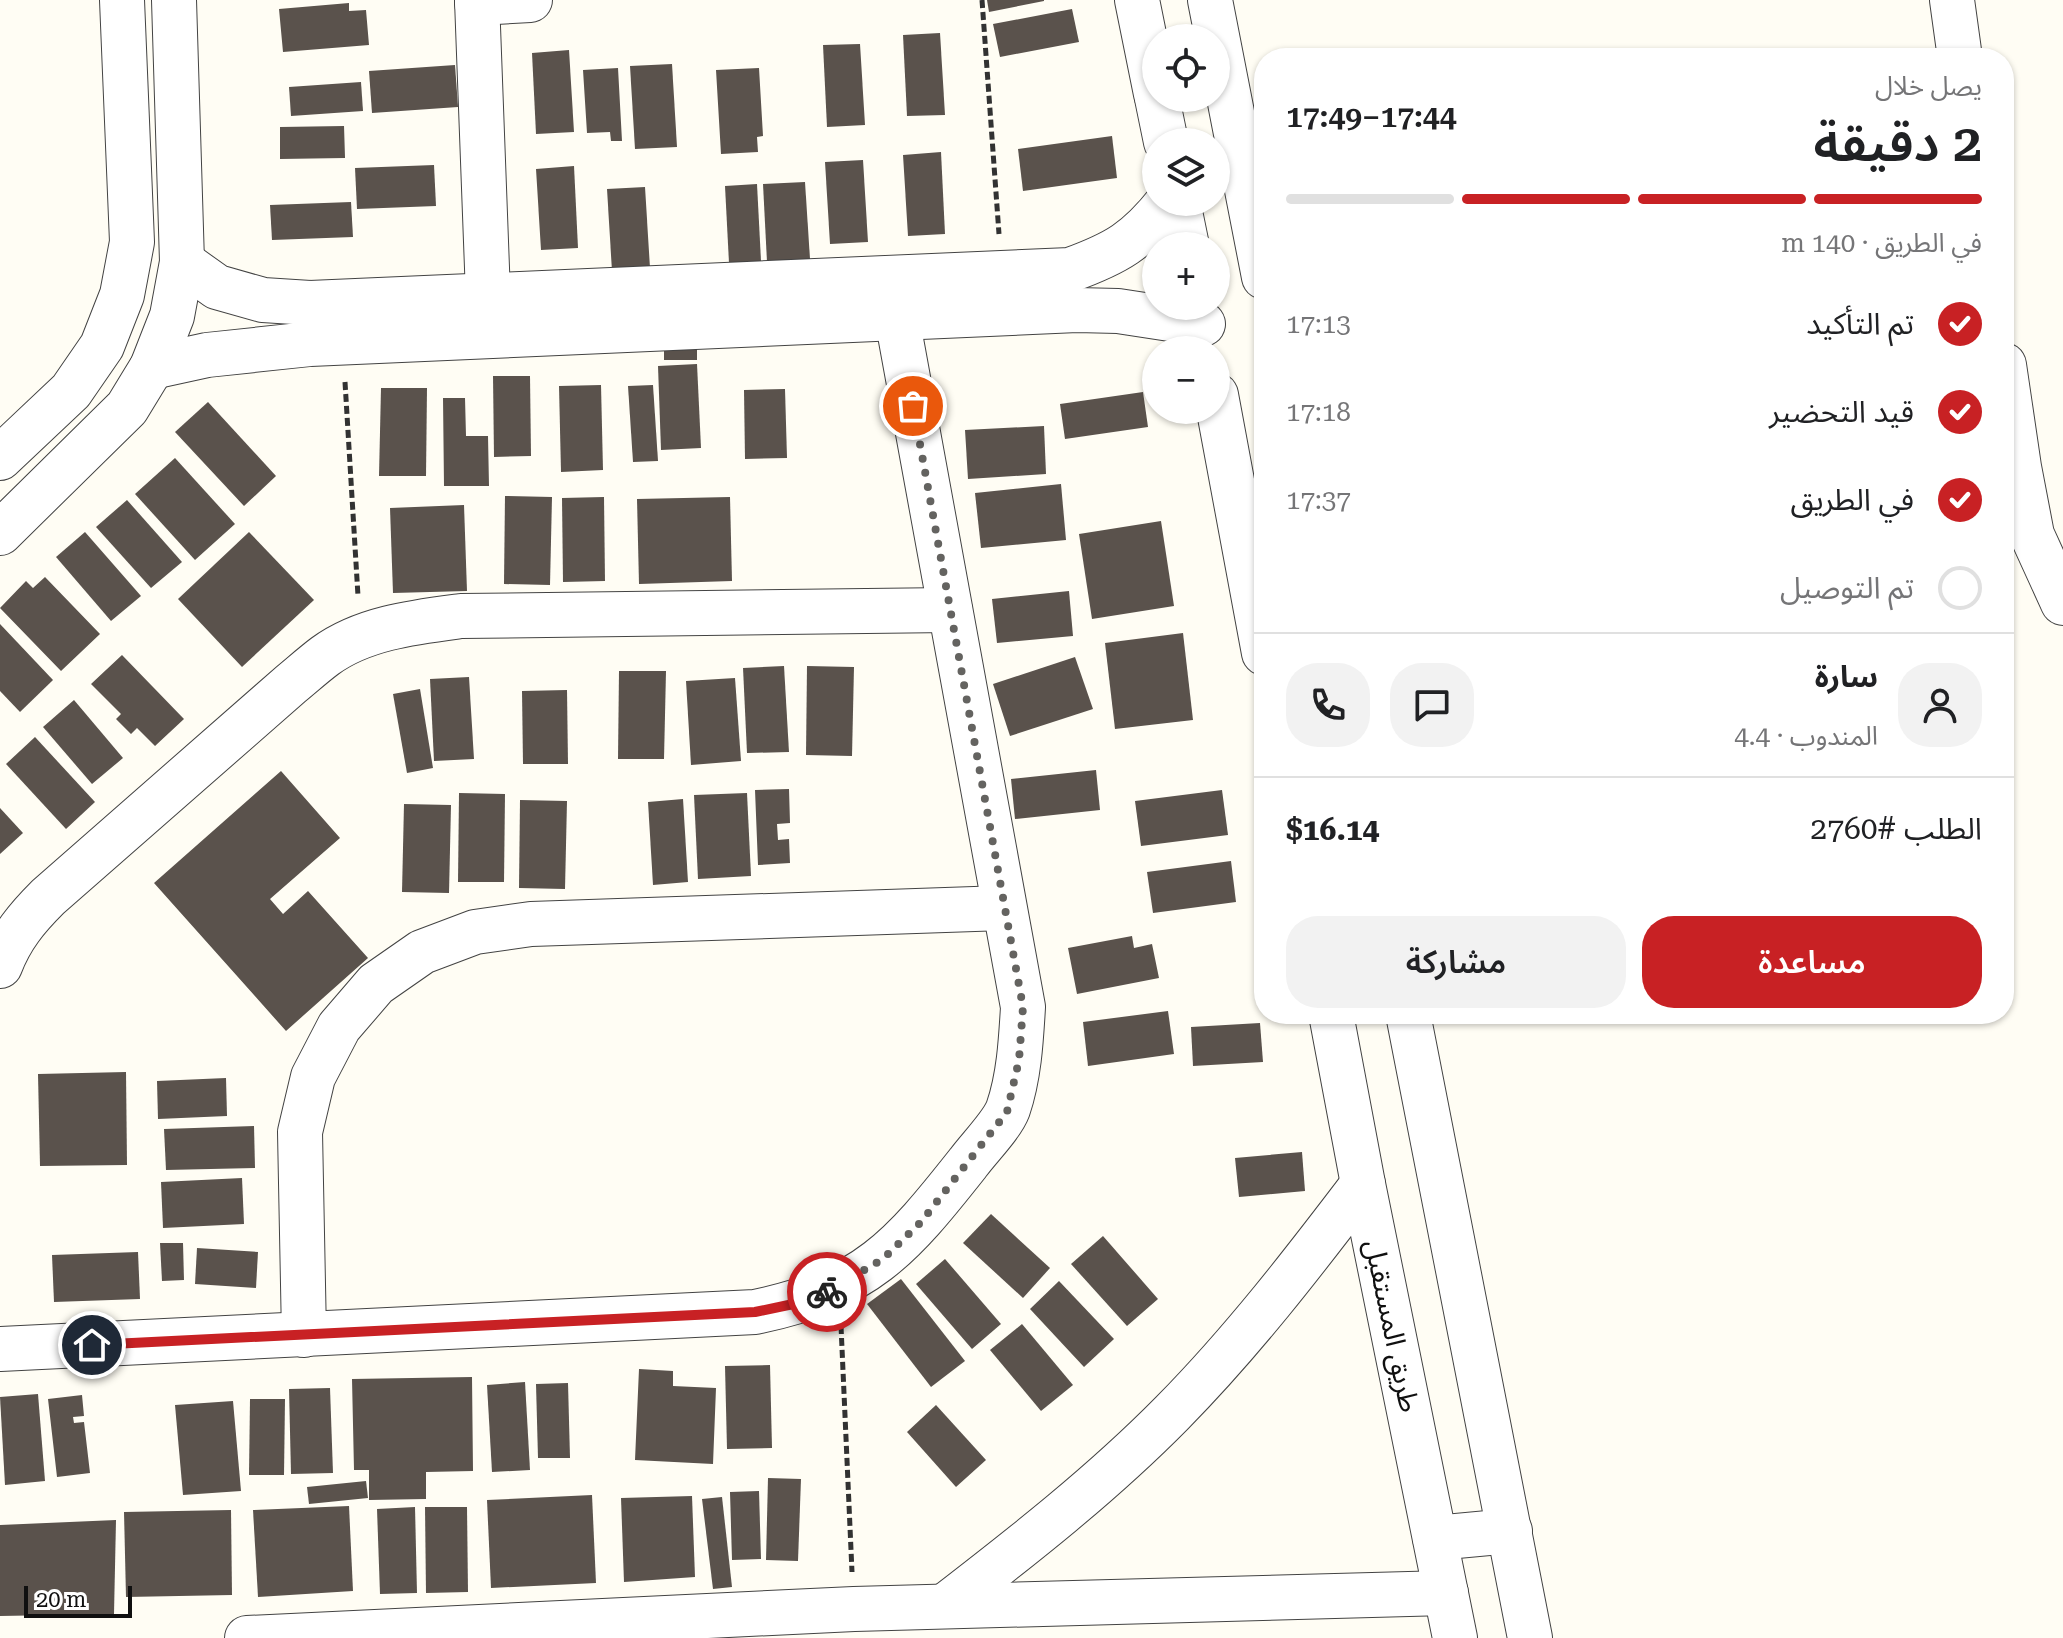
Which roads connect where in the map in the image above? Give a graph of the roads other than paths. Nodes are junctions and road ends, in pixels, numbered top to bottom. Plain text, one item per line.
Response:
1 (122, 0) edge
2 (174, 0) edge
3 (530, 0) edge
4 (1137, 0) edge
5 (1210, 0) edge
6 (1952, 0) edge
7 (477, 1) edge
8 (1142, 25) edge
9 (1959, 48) edge
10 (1157, 216) edge
11 (1254, 226) edge
12 (182, 262) junction
13 (1074, 290) junction
14 (488, 295) junction
15 (897, 318) junction
16 (1203, 327) edge
17 (321, 330) junction
18 (152, 367) junction
19 (1221, 424) edge
20 (2014, 433) edge
21 (0, 458) edge
22 (0, 533) edge
23 (1254, 599) edge
24 (2063, 603) edge
25 (950, 610) junction
26 (1004, 908) junction
27 (0, 966) edge
28 (1333, 1024) edge
29 (1410, 1024) edge
30 (1363, 1184) junction
31 (0, 1332) edge
32 (304, 1335) junction
33 (0, 1349) edge
34 (1510, 1531) junction
35 (1435, 1538) junction
36 (1446, 1593) junction
37 (945, 1606) junction
38 (247, 1638) edge
39 (1455, 1638) edge
40 (1530, 1638) edge

1 - 21 street
2 - 12 street
3 - 7 street
4 - 8 street
5 - 11 street
6 - 9 street
7 - 14 street
10 - 13 street
12 - 17 street
12 - 18 street
13 - 14 street
13 - 15 street
13 - 16 street
14 - 17 street
15 - 17 street
15 - 25 street
17 - 18 street
18 - 22 street
19 - 23 street
20 - 24 street
25 - 26 street
25 - 27 street
26 - 32 street
26 - 32 street
28 - 30 street, طريق المستقبل
29 - 34 street
30 - 35 street, طريق المستقبل
30 - 37 street
31 - 33 street
32 - 33 street
34 - 35 street
34 - 40 street
35 - 36 street, طريق المستقبل
36 - 37 street
36 - 39 street, طريق المستقبل
37 - 38 street

